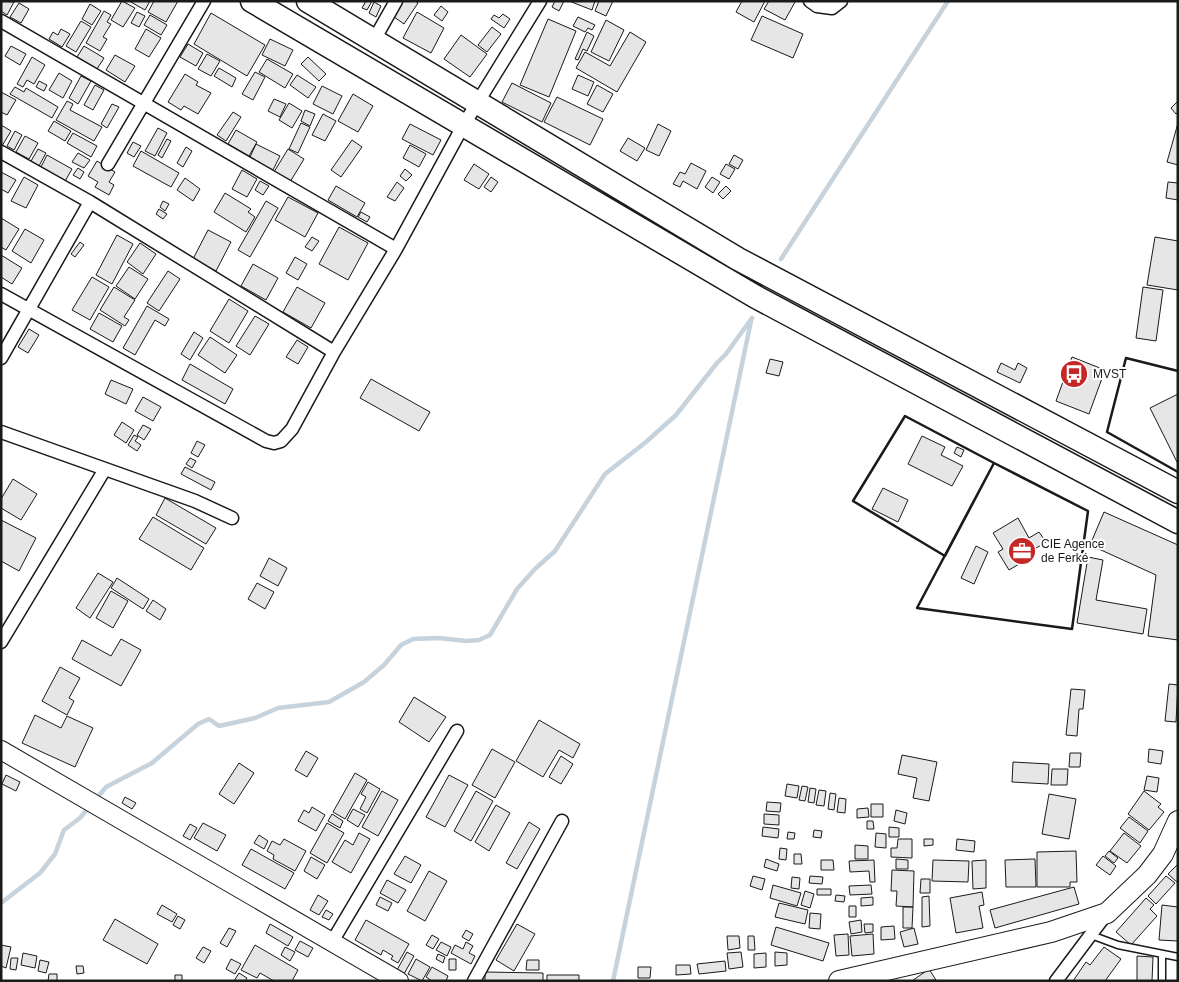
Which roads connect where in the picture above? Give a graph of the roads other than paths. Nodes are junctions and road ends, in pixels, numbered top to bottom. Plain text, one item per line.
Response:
1 (204, 1) edge
2 (252, 1) edge
3 (308, 1) edge
4 (396, 1) edge
5 (540, 1) edge
6 (810, 1) edge
7 (841, 1) edge
8 (1, 21) edge
9 (374, 40) junction
10 (144, 103) junction
11 (478, 103) junction
12 (463, 126) junction
13 (1, 152) edge
14 (108, 164) dead end
15 (90, 202) junction
16 (396, 249) junction
17 (1, 294) edge
18 (29, 310) junction
19 (334, 352) junction
20 (1, 358) edge
21 (1, 432) edge
22 (105, 469) junction
23 (1178, 492) edge
24 (232, 518) dead end
25 (1178, 522) edge
26 (1, 642) edge
27 (458, 731) dead end
28 (1, 750) edge
29 (562, 821) dead end
30 (1178, 822) edge
31 (1106, 913) junction
32 (1091, 935) junction
33 (332, 942) junction
34 (1162, 954) junction
35 (1178, 957) edge
36 (864, 978) edge
37 (400, 981) edge
38 (474, 981) edge
39 (839, 981) edge
40 (1056, 981) edge
41 (1162, 981) edge

1 - 10 street
2 - 12 highway
3 - 9 highway
4 - 9 street
5 - 11 street
6 - 7 street
8 - 10 street
9 - 11 highway
10 - 14 street
10 - 16 street
11 - 12 street
11 - 23 highway
12 - 16 street
12 - 25 highway
13 - 15 street
15 - 18 street
15 - 19 street
16 - 19 street
17 - 18 street
18 - 19 street
18 - 20 street
21 - 22 street
22 - 24 street
22 - 26 street
27 - 33 street
28 - 33 street
29 - 38 street
30 - 31 main road
31 - 32 street
31 - 36 main road
32 - 34 lane
32 - 40 street
33 - 37 street
34 - 35 lane
34 - 41 lane
36 - 39 main road

